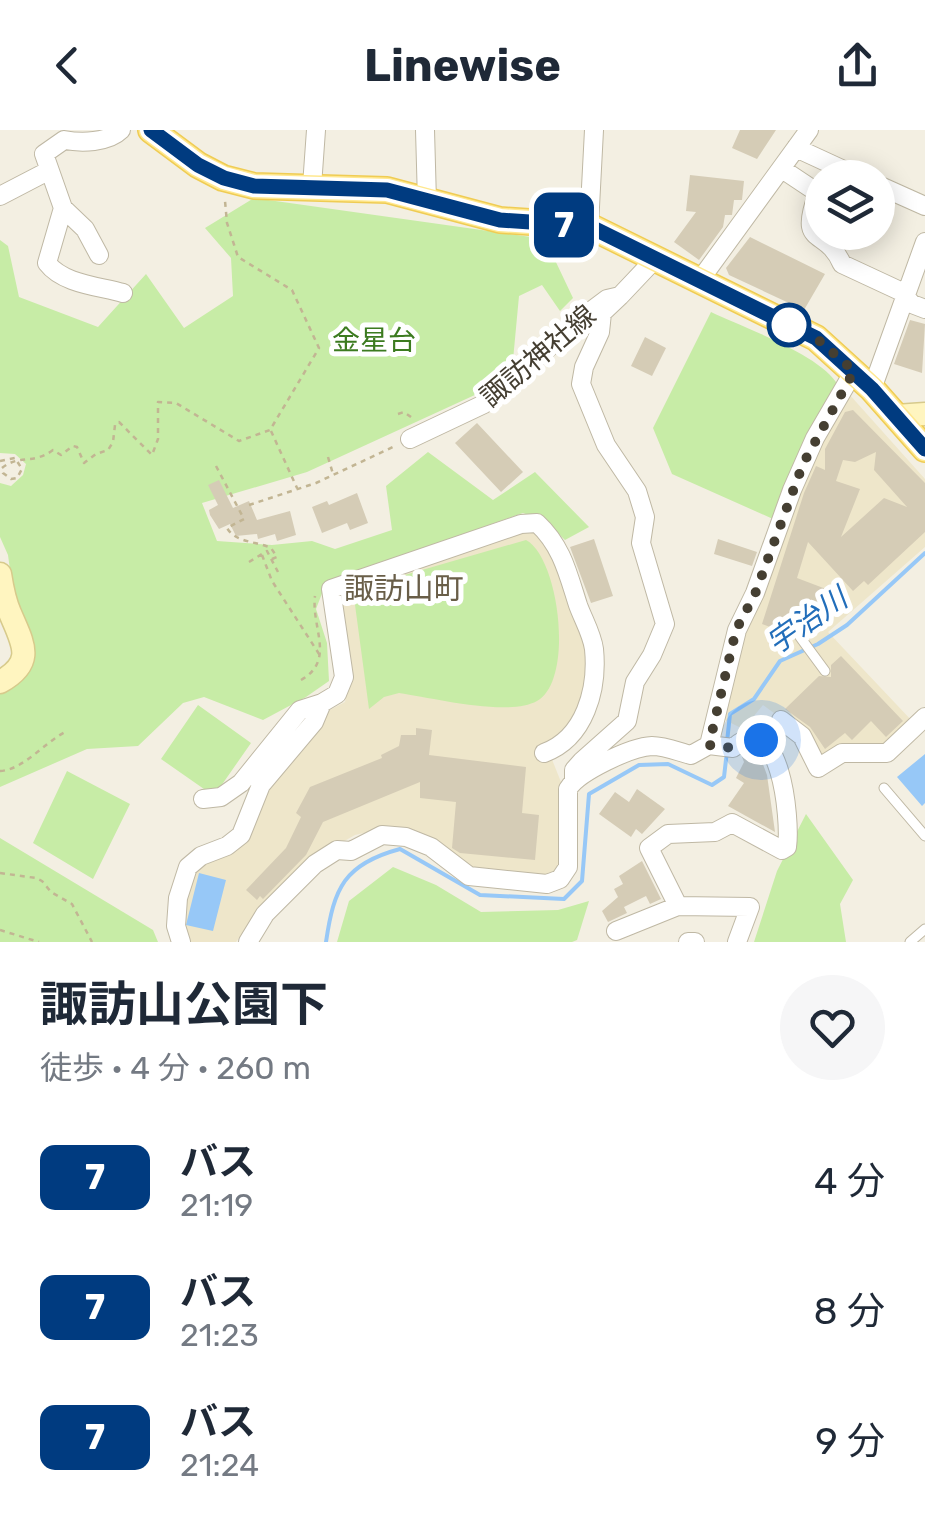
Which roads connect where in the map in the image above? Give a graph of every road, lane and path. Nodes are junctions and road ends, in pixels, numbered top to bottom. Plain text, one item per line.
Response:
1 (121, 130) edge
2 (151, 130) edge
3 (316, 130) edge
4 (425, 130) edge
5 (594, 130) edge
6 (808, 130) edge
7 (60, 135) edge
8 (796, 148) junction
9 (822, 160) edge
10 (782, 168) junction
11 (48, 171) junction
12 (224, 178) junction
13 (312, 186) junction
14 (895, 193) edge
15 (0, 196) edge
16 (427, 200) junction
17 (925, 206) edge
18 (63, 208) junction
19 (589, 226) junction
20 (925, 242) edge
21 (98, 255) dead end
22 (656, 258) junction
23 (700, 280) junction
24 (123, 293) dead end
25 (620, 296) junction
26 (905, 298) junction
27 (925, 309) edge
28 (863, 380) junction
29 (398, 414) dead end
30 (925, 414) edge
31 (896, 416) junction
32 (270, 430) junction
33 (416, 432) junction
34 (925, 449) edge
35 (328, 457) dead end
36 (0, 461) edge
37 (216, 466) dead end
38 (2, 468) edge
39 (334, 475) junction
40 (298, 489) junction
41 (248, 505) dead end
42 (262, 554) junction
43 (272, 560) junction
44 (249, 562) dead end
45 (278, 572) dead end
46 (0, 574) edge
47 (331, 589) junction
48 (282, 596) junction
49 (275, 600) dead end
50 (800, 638) dead end
51 (321, 657) junction
52 (825, 671) dead end
53 (301, 680) dead end
54 (0, 682) edge
55 (322, 703) junction
56 (925, 717) edge
57 (781, 720) dead end
58 (64, 732) dead end
59 (720, 747) junction
60 (544, 753) dead end
61 (0, 771) edge
62 (574, 779) junction
63 (884, 788) dead end
64 (202, 798) dead end
65 (925, 812) edge
66 (914, 821) junction
67 (925, 836) edge
68 (0, 873) edge
69 (678, 906) junction
70 (925, 929) edge
71 (0, 930) edge
72 (616, 931) dead end
73 (40, 942) edge
74 (92, 942) edge
75 (181, 942) edge
76 (248, 942) edge
77 (737, 942) edge
78 (910, 942) edge

1 - 7 street
2 - 12 main road
3 - 13 street
4 - 16 street
5 - 19 street
6 - 8 street
7 - 11 street
8 - 9 street
8 - 10 street
10 - 23 street
10 - 26 street
11 - 15 street
11 - 18 street
12 - 13 main road
12 - 32 path
13 - 16 main road
14 - 17 street
16 - 19 main road
18 - 21 street
18 - 24 street
19 - 22 main road
20 - 26 street
22 - 23 main road
22 - 25 street, 諏訪神社線
23 - 28 main road
25 - 33 street, 諏訪神社線
25 - 62 street
26 - 27 street
26 - 28 street
28 - 31 main road
28 - 59 street
29 - 33 path
30 - 31 street
31 - 34 main road
32 - 38 path
32 - 40 path
33 - 39 path
35 - 39 path
36 - 38 path, bridge
37 - 43 path
39 - 40 path
40 - 41 path
42 - 43 path
42 - 44 path
42 - 48 path
43 - 45 path
46 - 54 street
47 - 51 path
47 - 55 street
47 - 60 street
48 - 49 path
48 - 51 path
50 - 52 lane
51 - 53 path
55 - 64 street
55 - 75 street
56 - 57 street
58 - 61 path
59 - 62 street
59 - 69 street
62 - 76 street
63 - 66 lane
65 - 66 lane
66 - 67 lane
68 - 74 path
69 - 72 street
69 - 77 street
70 - 78 lane
71 - 73 path

